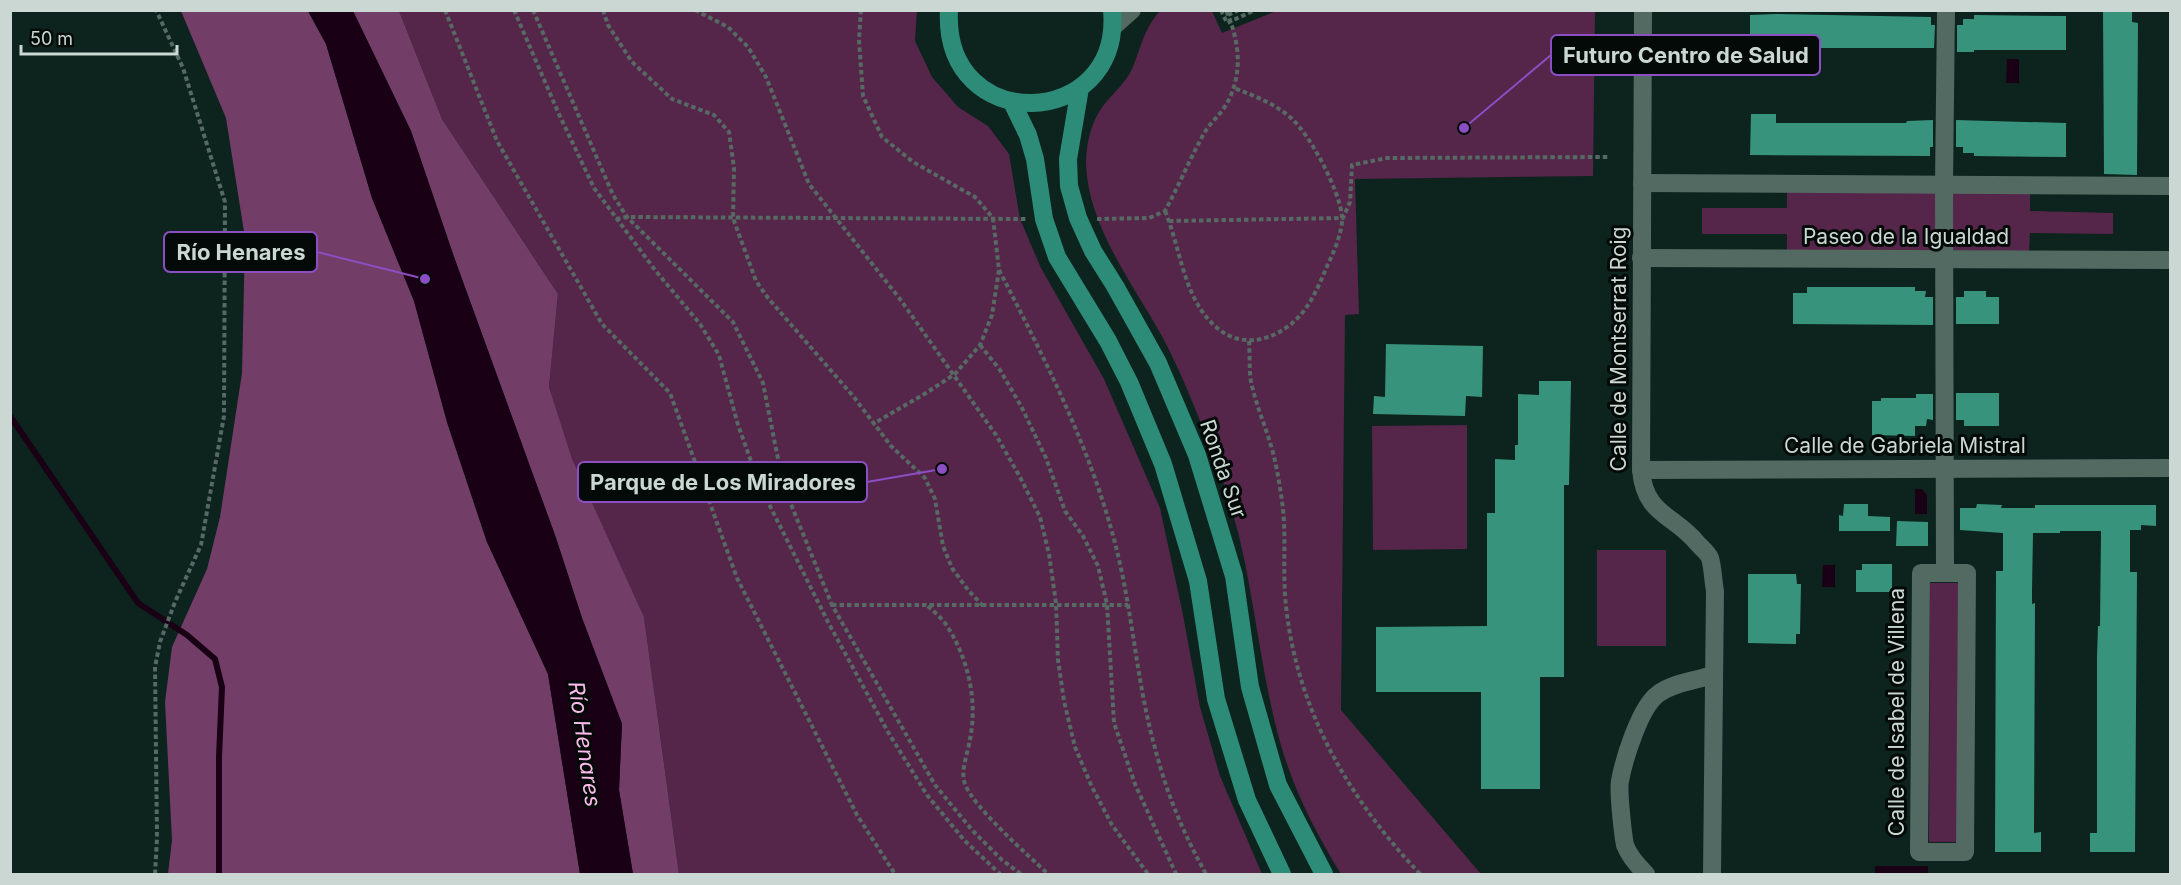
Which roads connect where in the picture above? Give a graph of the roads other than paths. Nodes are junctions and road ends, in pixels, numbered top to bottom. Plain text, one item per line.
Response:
1 (949, 10) edge
2 (1132, 10) edge
3 (1643, 10) edge
4 (1946, 10) edge
5 (1113, 18) edge
6 (1080, 88) junction
7 (1012, 102) junction
8 (1642, 183) junction
9 (1944, 184) junction
10 (2170, 186) edge
11 (1641, 258) junction
12 (1944, 260) junction
13 (2170, 260) edge
14 (2170, 468) edge
15 (1944, 469) junction
16 (1641, 470) junction
17 (1945, 573) junction
18 (1714, 675) junction
19 (1282, 874) edge
20 (1324, 874) edge
21 (1646, 874) edge
22 (1712, 874) edge

1 - 7 main road
2 - 5 street
3 - 8 street, Calle de Montserrat Roig
4 - 9 street
5 - 6 main road
6 - 7 main road
6 - 20 main road, Ronda Sur
7 - 19 main road
8 - 9 street
8 - 11 street, Calle de Montserrat Roig
9 - 10 street
9 - 12 street
11 - 12 street, Paseo de la Igualdad
11 - 16 street, Calle de Montserrat Roig
12 - 13 street, Paseo de la Igualdad
12 - 15 street
14 - 15 street, Calle de Gabriela Mistral
15 - 16 street, Calle de Gabriela Mistral
15 - 17 street
16 - 18 street, Calle de Montserrat Roig
17 - 17 street, Calle de Isabel de Villena
18 - 21 street
18 - 22 street, Calle de Montserrat Roig

